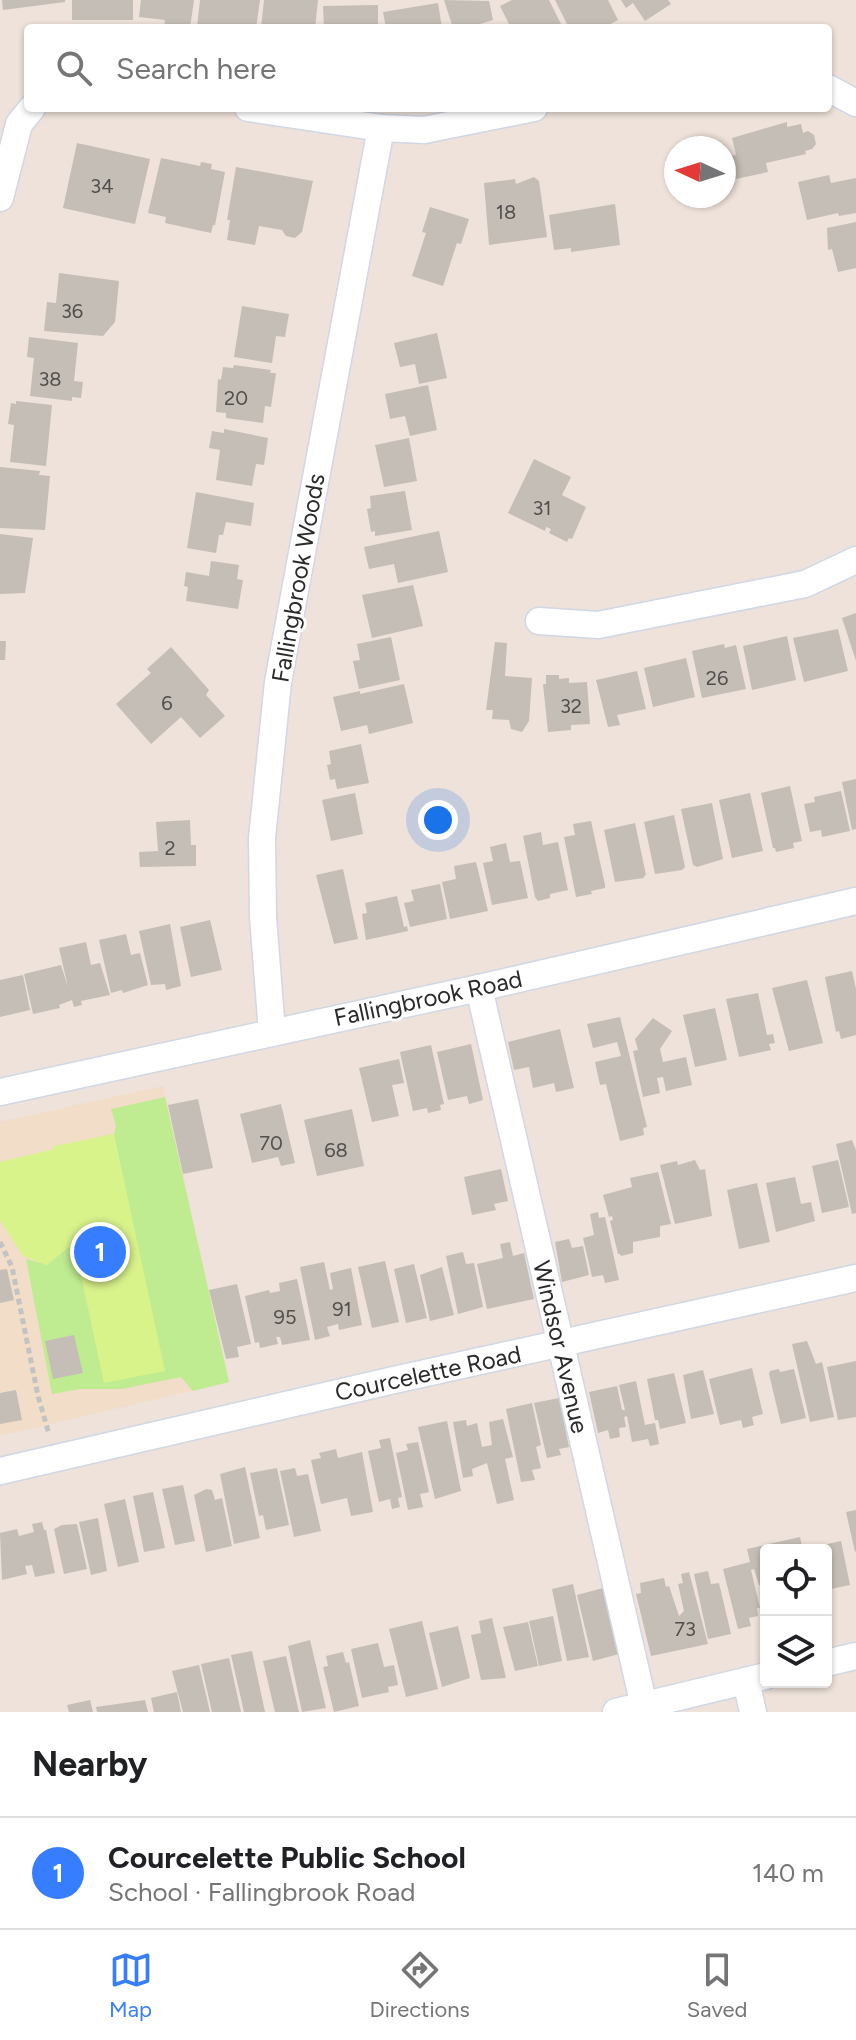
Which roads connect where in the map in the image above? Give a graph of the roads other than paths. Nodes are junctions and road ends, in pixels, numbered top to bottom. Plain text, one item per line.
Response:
1 (832, 90) edge
2 (856, 103) edge
3 (29, 112) edge
4 (275, 112) edge
5 (514, 112) edge
6 (381, 128) junction
7 (0, 198) edge
8 (856, 560) edge
9 (539, 621) dead end
10 (856, 901) edge
11 (479, 988) junction
12 (272, 1032) junction
13 (0, 1092) edge
14 (856, 1278) edge
15 (561, 1345) junction
16 (0, 1471) edge
17 (856, 1656) edge
18 (832, 1662) edge
19 (756, 1679) edge
20 (644, 1706) junction
21 (616, 1712) edge
22 (753, 1712) edge

1 - 2 street
3 - 7 street
4 - 6 street
5 - 6 street
6 - 12 street, Fallingbrook Woods
8 - 9 street
10 - 11 street, Fallingbrook Road
11 - 12 street, Fallingbrook Road
11 - 15 street, Windsor Avenue
12 - 13 street, Fallingbrook Road
14 - 15 street, Courcelette Road
15 - 16 street, Courcelette Road
15 - 20 street, Windsor Avenue
17 - 18 street
19 - 20 street
19 - 22 street
20 - 21 street

